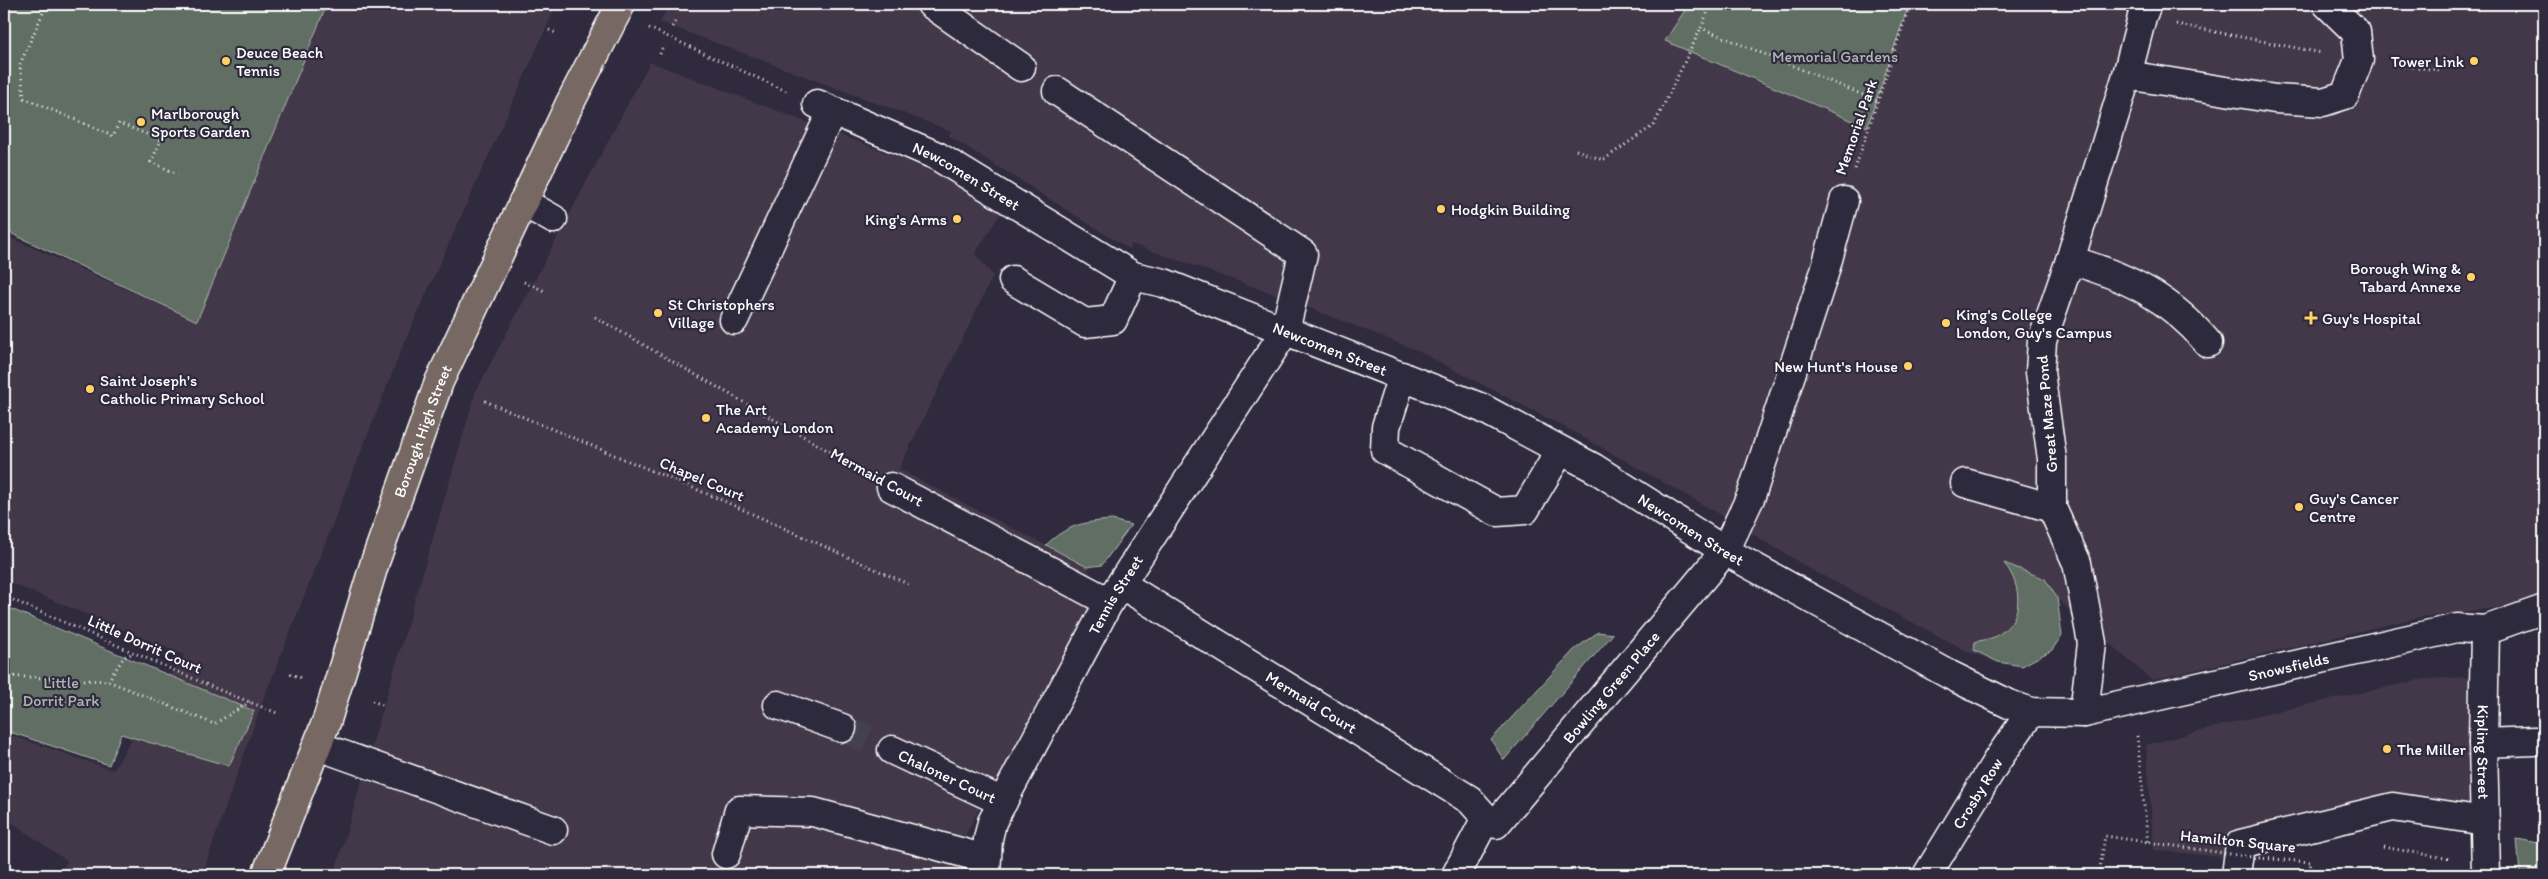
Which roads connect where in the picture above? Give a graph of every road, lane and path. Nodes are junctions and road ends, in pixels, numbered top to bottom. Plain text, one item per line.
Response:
1 (47, 4) edge
2 (931, 4) edge
3 (1711, 4) edge
4 (1910, 4) edge
5 (2327, 4) edge
6 (619, 8) edge
7 (2144, 10) edge
8 (675, 22) dead end
9 (672, 27) dead end
10 (1701, 28) junction
11 (549, 30) dead end
12 (558, 34) dead end
13 (663, 46) dead end
14 (660, 54) dead end
15 (2359, 60) junction
16 (1021, 67) dead end
17 (2441, 70) dead end
18 (2127, 75) junction
19 (1057, 91) dead end
20 (1878, 101) junction
21 (824, 107) junction
22 (1576, 150) dead end
23 (178, 174) dead end
24 (1844, 200) joint
25 (524, 202) junction
26 (553, 219) dead end
27 (2070, 260) junction
28 (1133, 276) junction
29 (1013, 280) dead end
30 (596, 317) dead end
31 (734, 320) dead end
32 (1285, 331) junction
33 (2208, 343) dead end
34 (1402, 376) junction
35 (485, 401) dead end
36 (1560, 451) junction
37 (1965, 484) dead end
38 (891, 487) joint
39 (2052, 508) junction
40 (1725, 550) junction
41 (908, 584) dead end
42 (1115, 593) junction
43 (4, 596) edge
44 (2544, 609) edge
45 (2485, 630) junction
46 (135, 653) junction
47 (290, 674) dead end
48 (4, 676) edge
49 (302, 678) dead end
50 (108, 681) junction
51 (372, 701) dead end
52 (250, 702) junction
53 (383, 705) dead end
54 (778, 705) dead end
55 (2031, 712) junction
56 (277, 713) dead end
57 (2084, 714) junction
58 (842, 728) tunnel mouth
59 (2535, 741) dead end
60 (2483, 743) junction
61 (318, 746) junction
62 (892, 750) tunnel mouth
63 (2140, 760) dead end
64 (1003, 802) junction
65 (1491, 821) junction
66 (2485, 821) junction
67 (553, 830) dead end
68 (2148, 844) junction
69 (726, 854) dead end
70 (986, 867) edge
71 (266, 875) edge
72 (1456, 875) edge
73 (1927, 875) edge
74 (2099, 875) edge
75 (2236, 875) edge
76 (2308, 875) edge
77 (2486, 875) edge

1 - 23 path
2 - 16 street
3 - 10 path
4 - 20 path, Memorial Park
5 - 15 street
6 - 21 path
6 - 25 main road, Borough High Street
7 - 15 path
7 - 18 street, Great Maze Pond
8 - 9 path
10 - 20 path
10 - 22 path
11 - 12 path
13 - 14 path
15 - 17 path
15 - 18 street
18 - 27 street, Great Maze Pond
19 - 32 street, Tennis Street
20 - 24 path, Memorial Park
21 - 28 street, Newcomen Street
21 - 31 street
24 - 40 street, Bowling Green Place
25 - 26 street
25 - 61 main road, Borough High Street
27 - 33 street
27 - 39 street, Great Maze Pond
28 - 29 street
28 - 32 street, Newcomen Street
30 - 38 path, Mermaid Court
32 - 34 street, Newcomen Street
32 - 42 street, Tennis Street
34 - 36 street, Newcomen Street
34 - 36 street
35 - 41 path, Chapel Court
36 - 40 street, Newcomen Street
37 - 39 street
38 - 42 street, Mermaid Court
39 - 57 street, Great Maze Pond
40 - 55 street, Newcomen Street
40 - 65 street, Bowling Green Place
42 - 64 street, Tennis Street
42 - 65 street, Mermaid Court
43 - 46 path, Little Dorrit Court
44 - 45 street, Snowsfields
45 - 57 street, Snowsfields
45 - 60 street, Kipling Street
46 - 50 path
46 - 52 path, Little Dorrit Court
47 - 49 path
48 - 50 path
50 - 52 path
51 - 53 path
52 - 56 path, Little Dorrit Court
54 - 58 street
55 - 57 street, Snowsfields
55 - 73 street, Crosby Row
59 - 60 street
60 - 66 street, Kipling Street
61 - 67 street
61 - 71 main road, Borough High Street
62 - 64 street, Chaloner Court
63 - 68 path
64 - 70 street, Tennis Street
65 - 72 street, Bowling Green Place
66 - 75 street
66 - 77 street, Kipling Street
68 - 74 path, Hamilton Square, bridge
68 - 76 path, Hamilton Square, bridge
69 - 70 street

